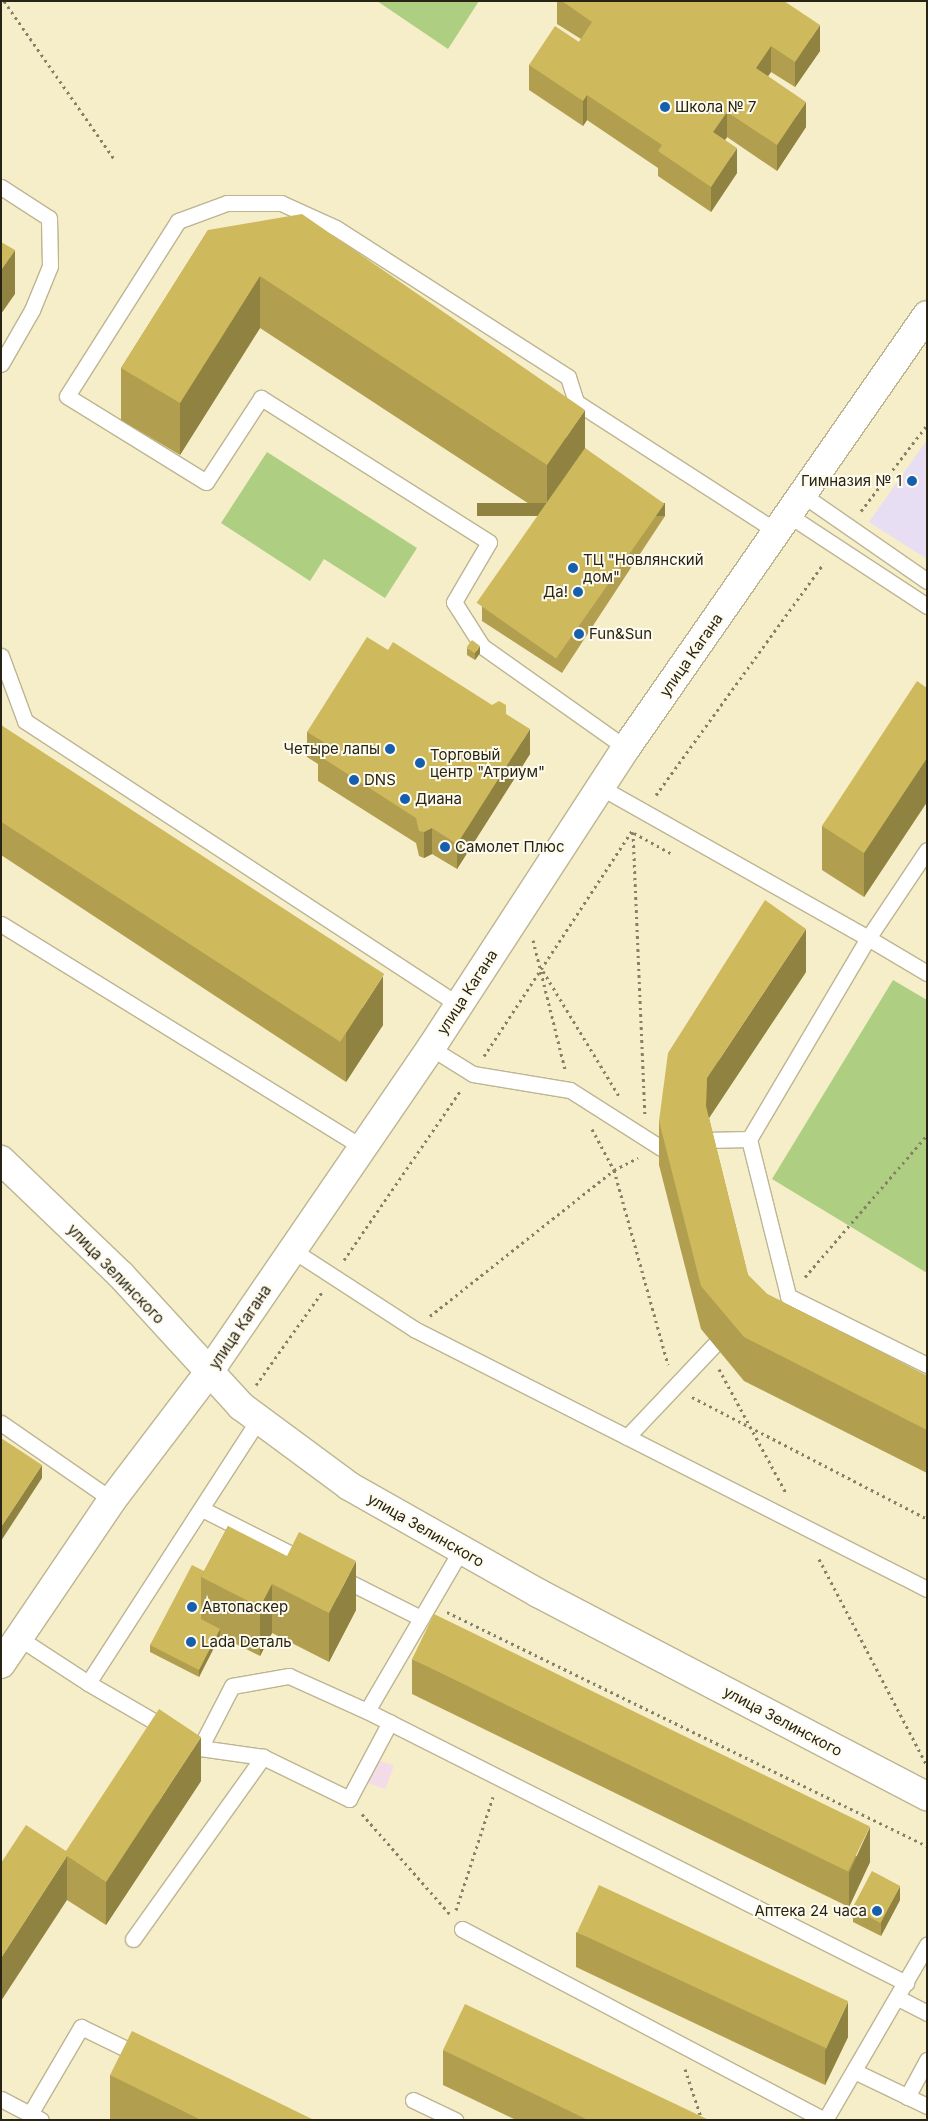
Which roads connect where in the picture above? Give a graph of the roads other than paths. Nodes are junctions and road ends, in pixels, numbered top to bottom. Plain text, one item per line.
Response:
1 (1, 187) edge
2 (927, 315) edge
3 (1, 364) edge
4 (790, 514) junction
5 (927, 581) edge
6 (927, 606) edge
7 (1, 656) edge
8 (626, 748) junction
9 (600, 787) junction
10 (927, 850) edge
11 (1, 924) edge
12 (868, 938) junction
13 (927, 973) edge
14 (459, 1005) junction
15 (431, 1048) junction
16 (749, 1139) junction
17 (706, 1140) edge
18 (362, 1147) junction
19 (661, 1148) edge
20 (1, 1160) edge
21 (292, 1250) junction
22 (788, 1296) junction
23 (772, 1305) edge
24 (711, 1348) road end
25 (927, 1364) edge
26 (209, 1372) junction
27 (251, 1412) junction
28 (1, 1424) edge
29 (627, 1437) junction
30 (112, 1500) junction
31 (202, 1509) junction
32 (461, 1550) junction
33 (927, 1589) edge
34 (421, 1618) junction
35 (19, 1638) junction
36 (1, 1664) edge
37 (88, 1683) junction
38 (367, 1711) junction
39 (390, 1722) junction
40 (200, 1748) junction
41 (263, 1757) junction
42 (927, 1796) edge
43 (462, 1929) dead end
44 (133, 1939) dead end
45 (927, 1945) edge
46 (906, 1983) junction
47 (898, 1998) junction
48 (927, 2013) edge
49 (927, 2060) edge
50 (160, 2065) edge
51 (854, 2071) junction
52 (907, 2096) junction
53 (1, 2099) edge
54 (414, 2100) dead end
55 (927, 2106) edge
56 (36, 2117) edge
57 (455, 2120) edge
58 (824, 2120) edge

1 - 3 lane
2 - 4 street, улица Кагана
4 - 5 lane
4 - 6 lane
4 - 8 street, улица Кагана
4 - 8 lane
7 - 14 lane
8 - 9 street, улица Кагана
9 - 12 lane
9 - 14 street, улица Кагана
10 - 12 lane
11 - 18 lane
12 - 13 lane
12 - 16 lane
14 - 15 street, улица Кагана
15 - 18 street, улица Кагана
15 - 19 lane
16 - 17 lane
16 - 22 lane
18 - 21 street, улица Кагана
20 - 26 street, улица Зелинского
21 - 26 street, улица Кагана
21 - 29 lane
22 - 23 lane
22 - 25 lane
24 - 29 lane
26 - 27 street, улица Зелинского
26 - 30 street, улица Кагана
27 - 31 lane
27 - 32 street, улица Зелинского
28 - 30 lane
29 - 33 lane
30 - 35 street, улица Кагана
31 - 34 lane
31 - 37 lane
32 - 34 lane
32 - 42 street, улица Зелинского
34 - 38 lane
35 - 36 street, улица Кагана
35 - 37 lane
37 - 40 lane
38 - 39 lane
38 - 40 lane
39 - 41 lane
39 - 46 lane
40 - 41 lane
41 - 44 lane
43 - 58 lane
45 - 46 lane
46 - 47 lane
47 - 48 lane
47 - 51 lane
49 - 52 lane
50 - 56 lane
51 - 52 lane
51 - 58 lane
52 - 55 lane
53 - 56 lane
54 - 57 lane

